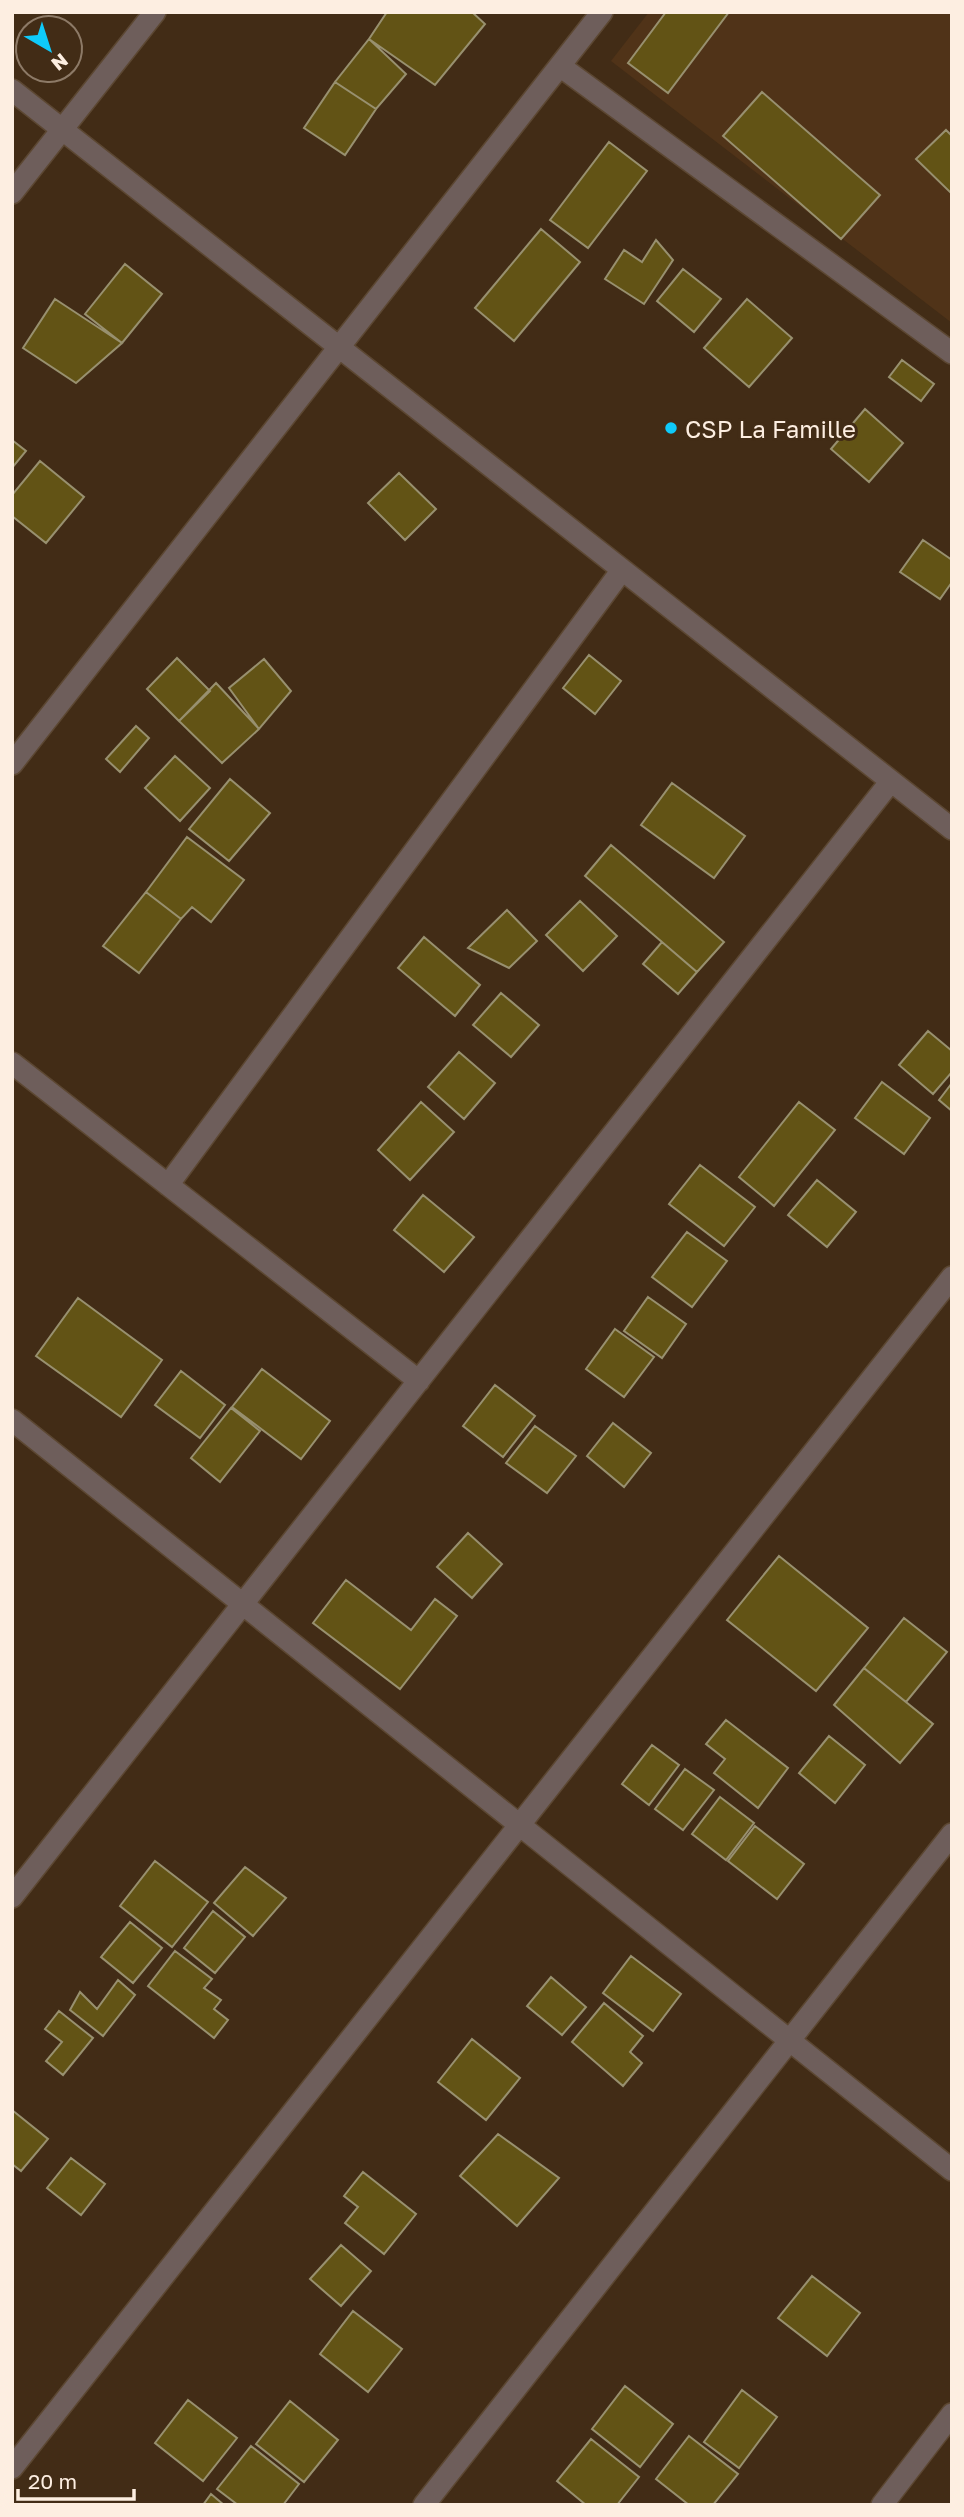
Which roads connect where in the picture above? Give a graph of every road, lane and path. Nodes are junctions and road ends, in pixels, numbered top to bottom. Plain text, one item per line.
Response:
1 (155, 12) edge
2 (603, 12) edge
3 (560, 66) junction
4 (12, 90) edge
5 (62, 130) junction
6 (12, 193) edge
7 (339, 347) junction
8 (952, 353) edge
9 (622, 570) junction
10 (12, 764) edge
11 (891, 782) junction
12 (952, 829) edge
13 (12, 1063) edge
14 (168, 1185) junction
15 (952, 1277) edge
16 (419, 1381) junction
17 (12, 1420) edge
18 (243, 1604) junction
19 (520, 1825) junction
20 (952, 1834) edge
21 (12, 1897) edge
22 (790, 2040) junction
23 (952, 2170) edge
24 (952, 2414) edge
25 (12, 2468) edge
26 (424, 2505) edge
27 (882, 2505) edge

1 - 5 street
2 - 3 street
3 - 7 street
3 - 8 street
4 - 5 street
5 - 6 street
5 - 7 street
7 - 9 street
7 - 10 street
9 - 11 street
9 - 14 street
11 - 12 street
11 - 16 street
13 - 14 street
14 - 16 street
15 - 19 street
16 - 18 street
17 - 18 street
18 - 19 street
18 - 21 street
19 - 22 street
19 - 25 street
20 - 22 street
22 - 23 street
22 - 26 street
24 - 27 street

